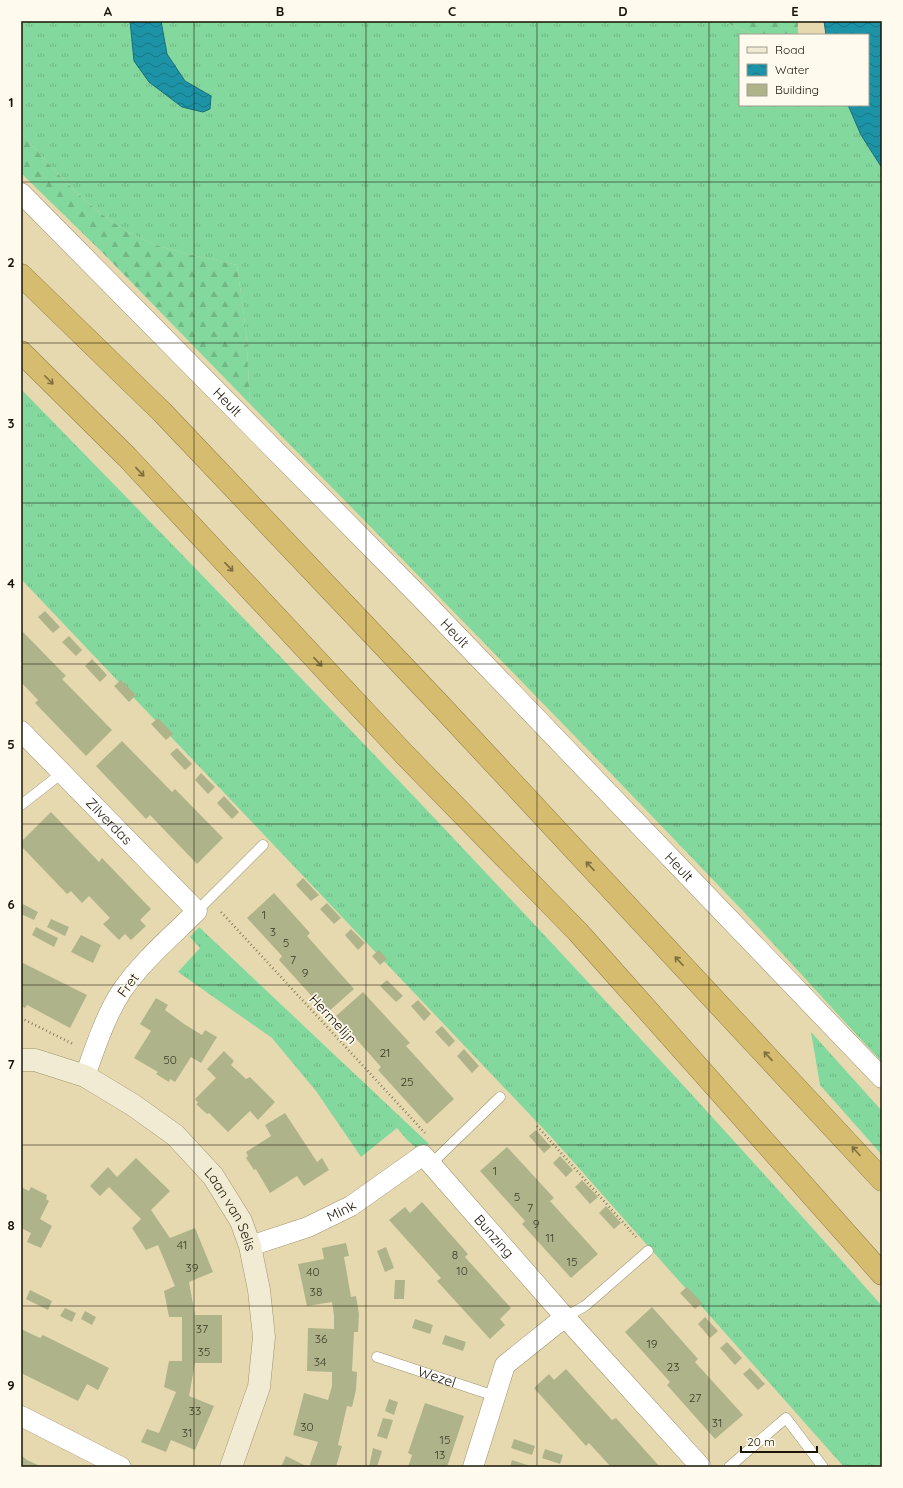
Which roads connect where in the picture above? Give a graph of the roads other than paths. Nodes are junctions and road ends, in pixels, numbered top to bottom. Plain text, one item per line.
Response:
1 (21, 193) edge
2 (21, 275) edge
3 (21, 352) edge
4 (21, 731) edge
5 (62, 773) junction
6 (21, 805) edge
7 (263, 845) dead end
8 (203, 905) junction
9 (21, 1060) edge
10 (85, 1076) junction
11 (882, 1078) edge
12 (500, 1097) dead end
13 (432, 1157) junction
14 (882, 1180) edge
15 (250, 1246) junction
16 (648, 1251) road end
17 (882, 1274) edge
18 (565, 1317) junction
19 (378, 1357) dead end
20 (495, 1396) junction
21 (21, 1416) edge
22 (120, 1467) edge
23 (231, 1467) edge
24 (473, 1467) edge
25 (701, 1467) edge
26 (729, 1467) edge
27 (822, 1467) edge

1 - 11 street, Heult
14 -> 2 highway
3 -> 17 highway
4 - 5 street, Zilverdas
5 - 6 lane
5 - 8 street, Zilverdas
7 - 8 lane
8 - 10 street, Fret
9 - 10 street, Laan van Selis
10 - 15 street, Laan van Selis
12 - 13 lane
13 - 15 street, Mink
13 - 18 street, Bunzing
15 - 23 street, Laan van Selis
16 - 18 lane
18 - 20 street
18 - 25 street, Bunzing
19 - 20 lane, Wezel
20 - 24 street
21 - 22 street
26 - 27 lane

